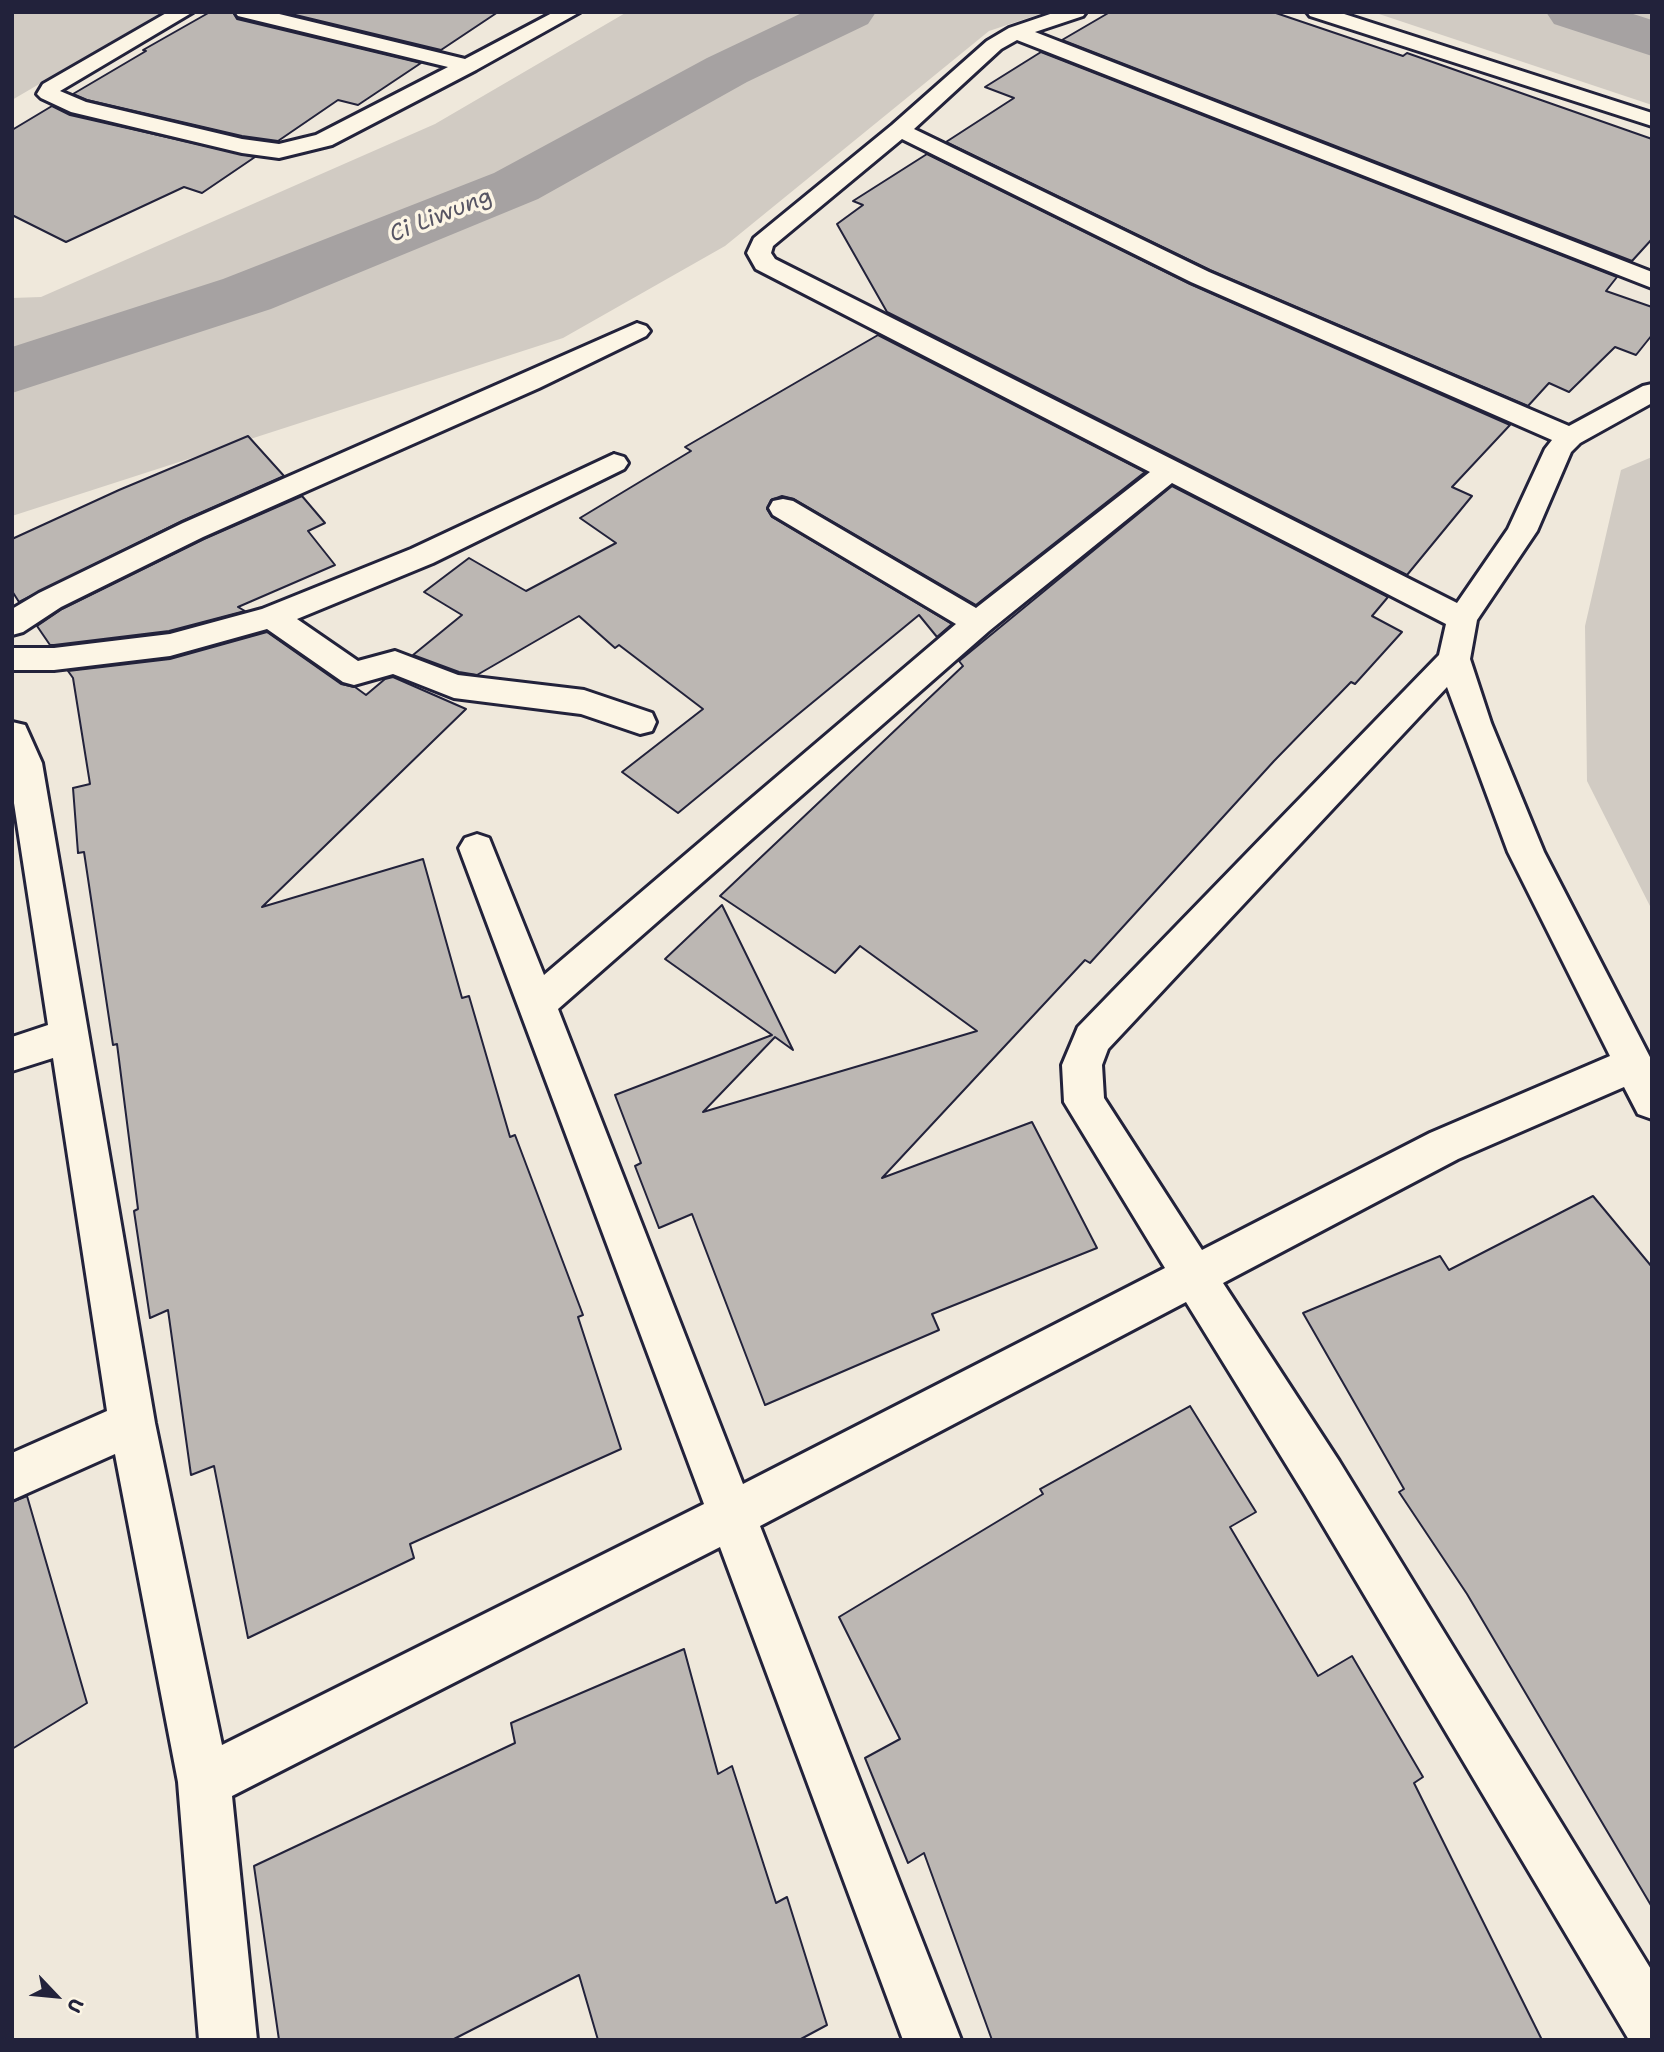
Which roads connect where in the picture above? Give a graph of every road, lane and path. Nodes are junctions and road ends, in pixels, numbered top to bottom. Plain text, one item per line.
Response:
1 (183, 12) edge
2 (245, 12) edge
3 (570, 12) edge
4 (1076, 12) edge
5 (1317, 12) edge
6 (1016, 32) junction
7 (469, 66) junction
8 (1652, 120) edge
9 (900, 130) junction
10 (1652, 281) edge
11 (636, 331) dead end
12 (1652, 393) edge
13 (1570, 437) junction
14 (614, 463) dead end
15 (1169, 471) junction
16 (783, 508) dead end
17 (272, 617) junction
18 (1462, 619) junction
19 (978, 623) junction
20 (12, 624) edge
21 (12, 659) edge
22 (1454, 659) junction
23 (640, 722) dead end
24 (17, 755) edge
25 (477, 848) dead end
26 (536, 1005) junction
27 (71, 1035) junction
28 (12, 1054) edge
29 (1642, 1083) edge
30 (1195, 1274) junction
31 (132, 1423) junction
32 (12, 1477) edge
33 (731, 1516) junction
34 (204, 1782) junction
35 (1652, 2024) edge
36 (228, 2040) edge
37 (932, 2040) edge

1 - 7 street
2 - 7 street
3 - 7 street
4 - 6 street
5 - 8 street
6 - 9 street
6 - 10 street
9 - 13 street
9 - 15 street
11 - 20 street
12 - 13 street
13 - 18 street
14 - 17 street
15 - 18 street
15 - 19 street
16 - 19 street
17 - 21 street
17 - 23 street
18 - 22 street
19 - 26 street
22 - 29 street
22 - 30 street
24 - 27 street
25 - 26 street
26 - 33 street
27 - 28 street
27 - 31 street
29 - 30 street
30 - 33 street
30 - 35 street
31 - 32 street
31 - 34 street
33 - 34 street
33 - 37 street
34 - 36 street

